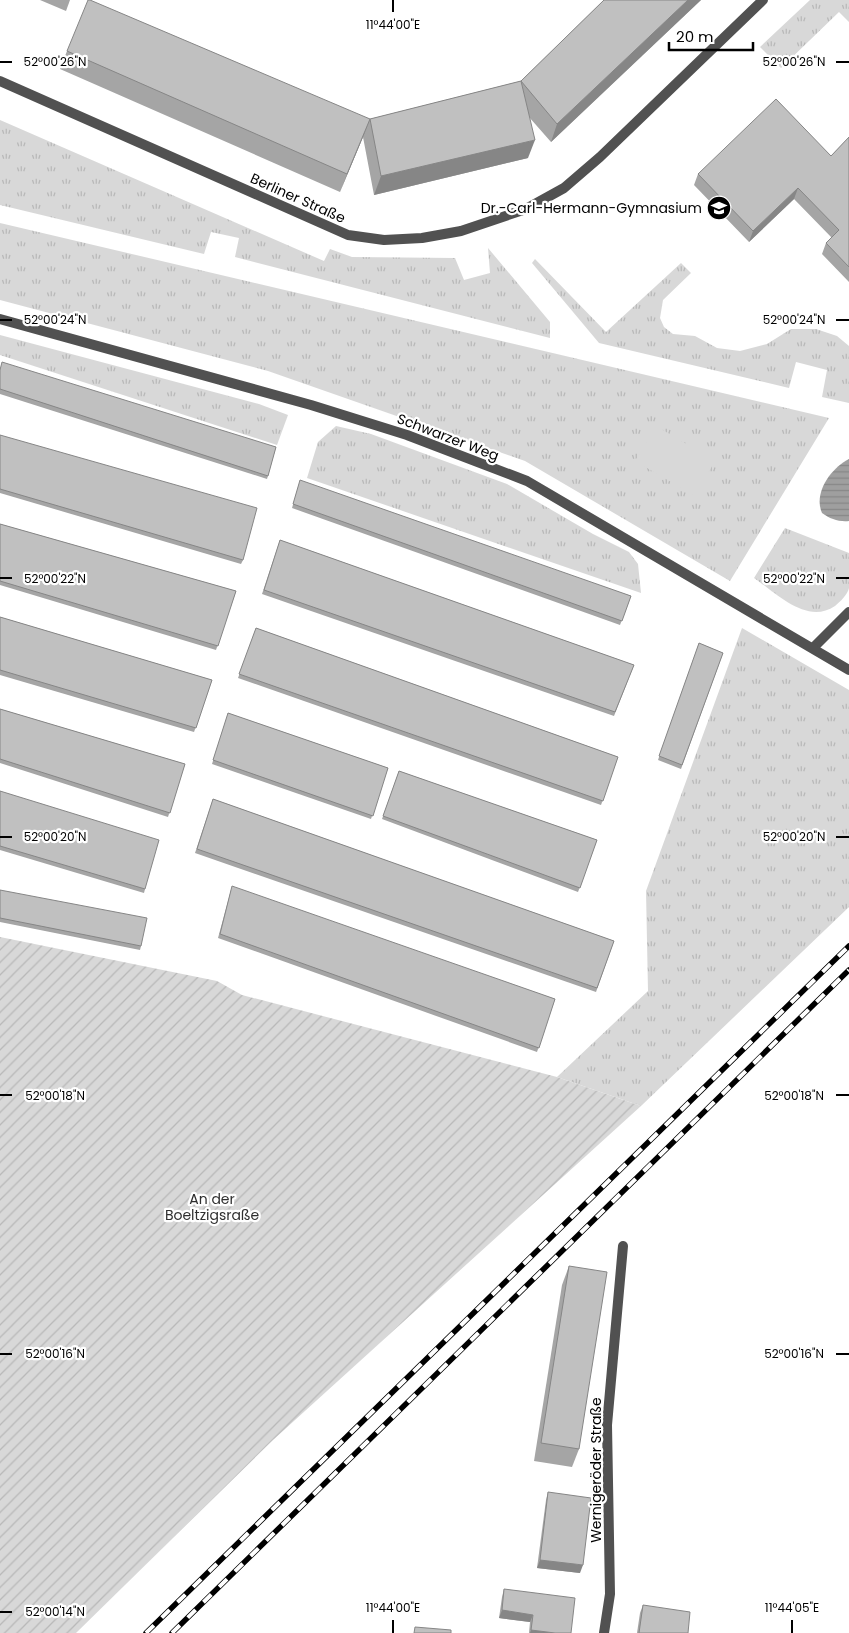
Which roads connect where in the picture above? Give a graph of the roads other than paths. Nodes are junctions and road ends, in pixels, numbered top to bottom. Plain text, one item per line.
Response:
1 (763, 0) edge
2 (0, 81) edge
3 (0, 319) edge
4 (849, 612) edge
5 (813, 648) junction
6 (849, 670) edge
7 (623, 1246) dead end
8 (604, 1633) edge

1 - 2 street, Berliner Straße
3 - 5 street, Schwarzer Weg
4 - 5 street
5 - 6 street, Schwarzer Weg
7 - 8 street, Wernigeröder Straße

